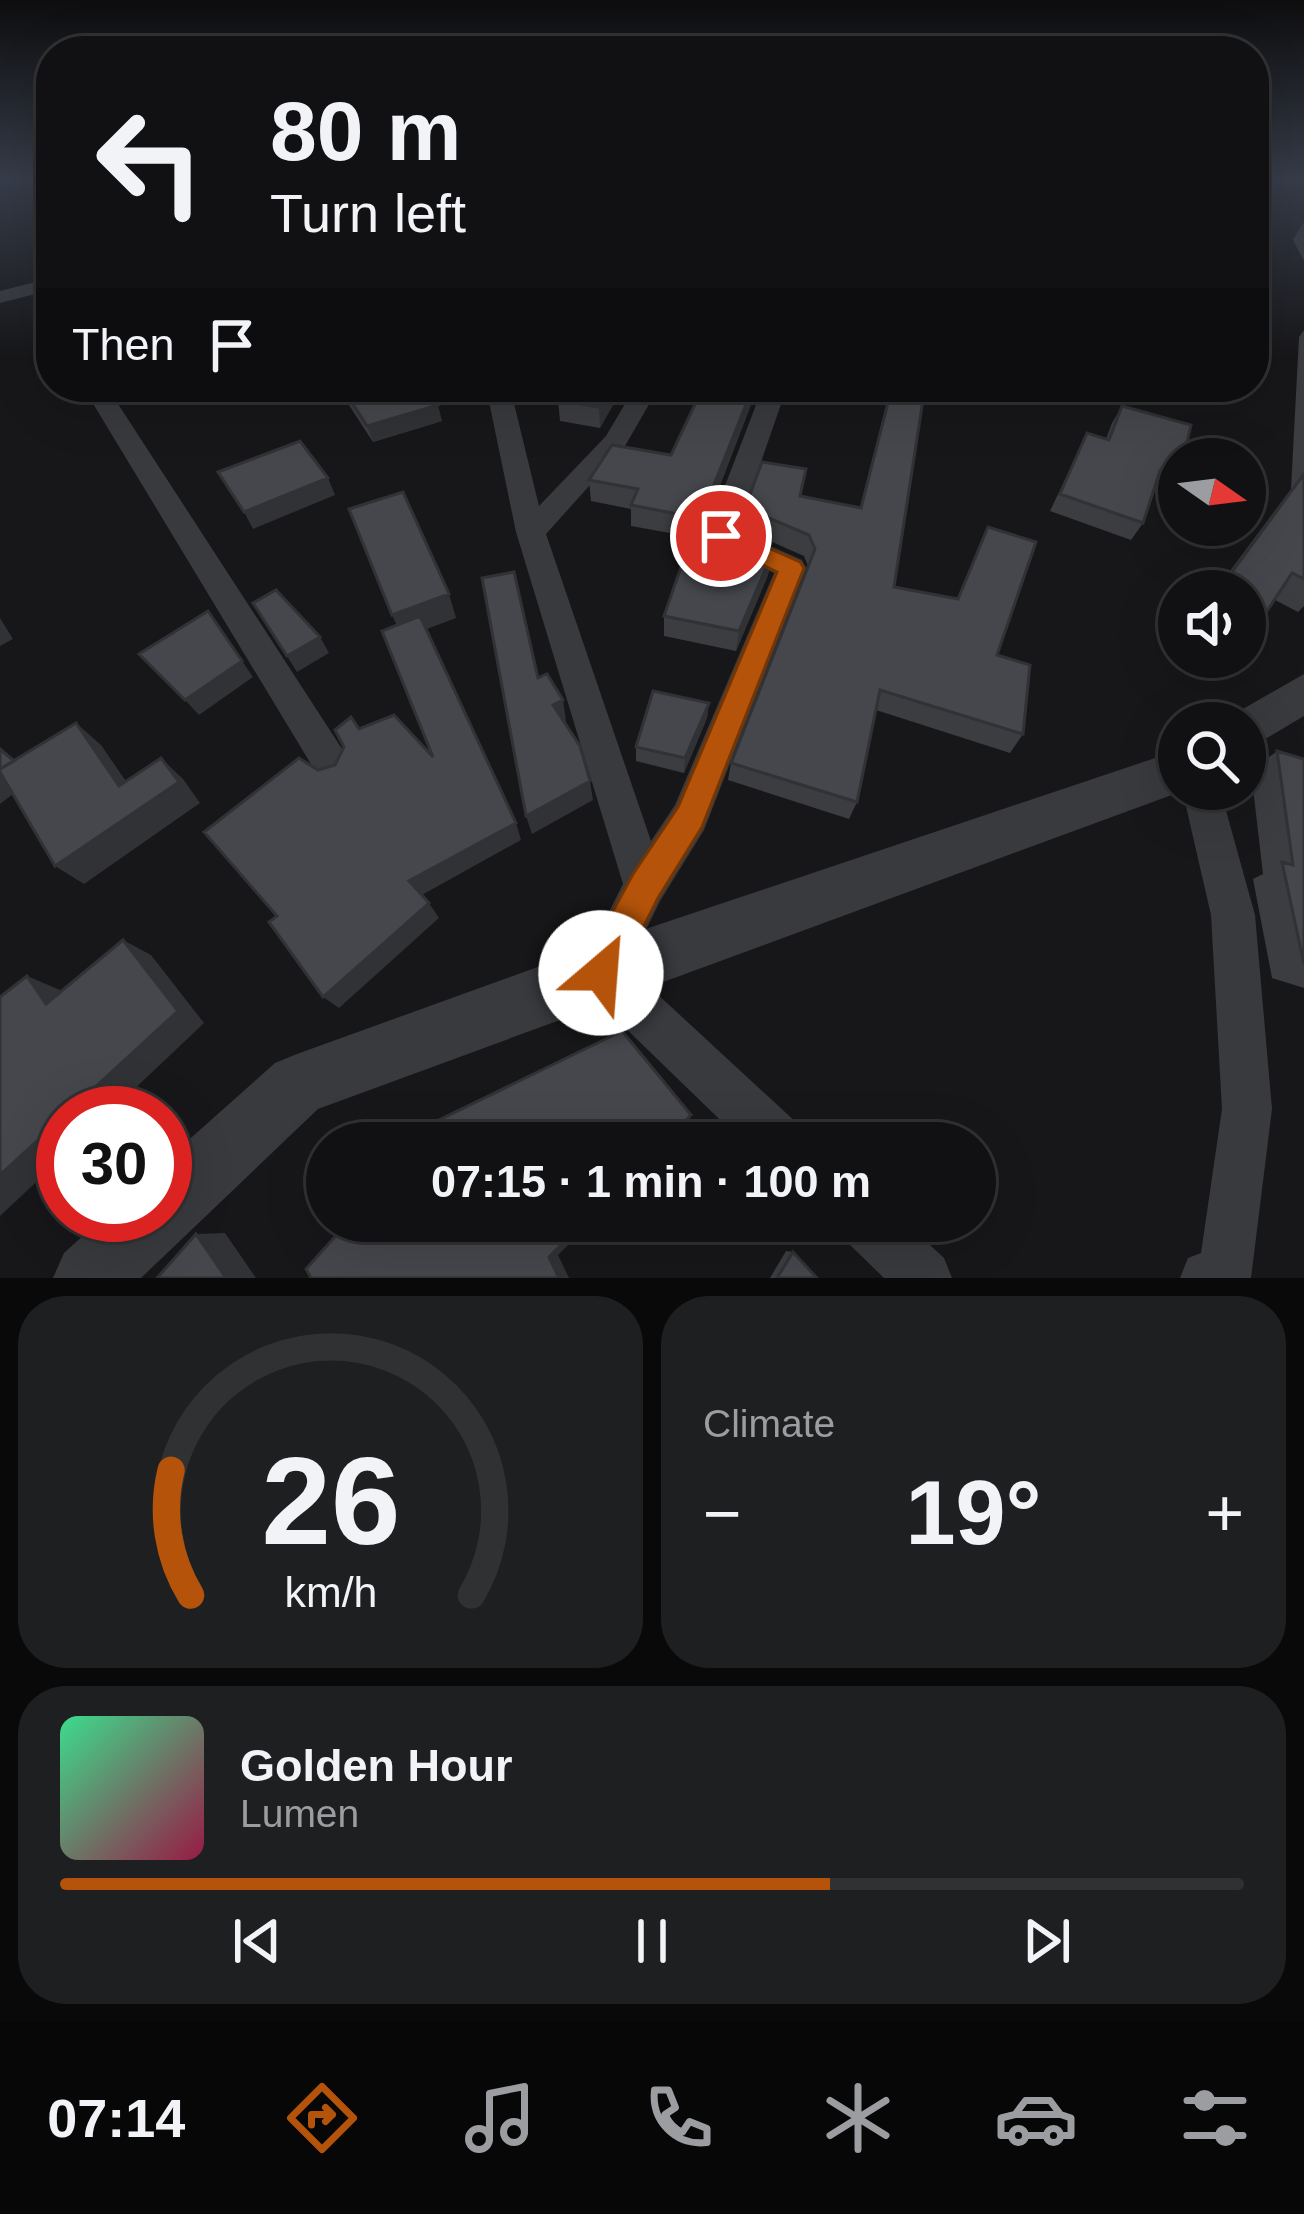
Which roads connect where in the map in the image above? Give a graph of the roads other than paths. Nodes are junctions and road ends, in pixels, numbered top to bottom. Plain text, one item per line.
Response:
1 (36, 293) edge
2 (0, 297) edge
3 (104, 402) edge
4 (501, 402) edge
5 (638, 402) edge
6 (770, 402) edge
7 (531, 532) junction
8 (1304, 692) edge
9 (1266, 717) edge
10 (333, 766) edge
11 (1158, 778) edge
12 (1206, 810) edge
13 (645, 886) junction
14 (601, 973) junction
15 (759, 1122) edge
16 (192, 1183) edge
17 (128, 1242) edge
18 (886, 1242) edge
19 (89, 1278) edge
20 (924, 1278) edge
21 (1208, 1278) edge

1 - 2 street
3 - 10 street
4 - 7 street
5 - 7 street
6 - 13 street
7 - 13 street
8 - 9 street
11 - 14 street
12 - 21 street
13 - 14 street
14 - 15 street
14 - 16 street
17 - 19 street
18 - 20 street

